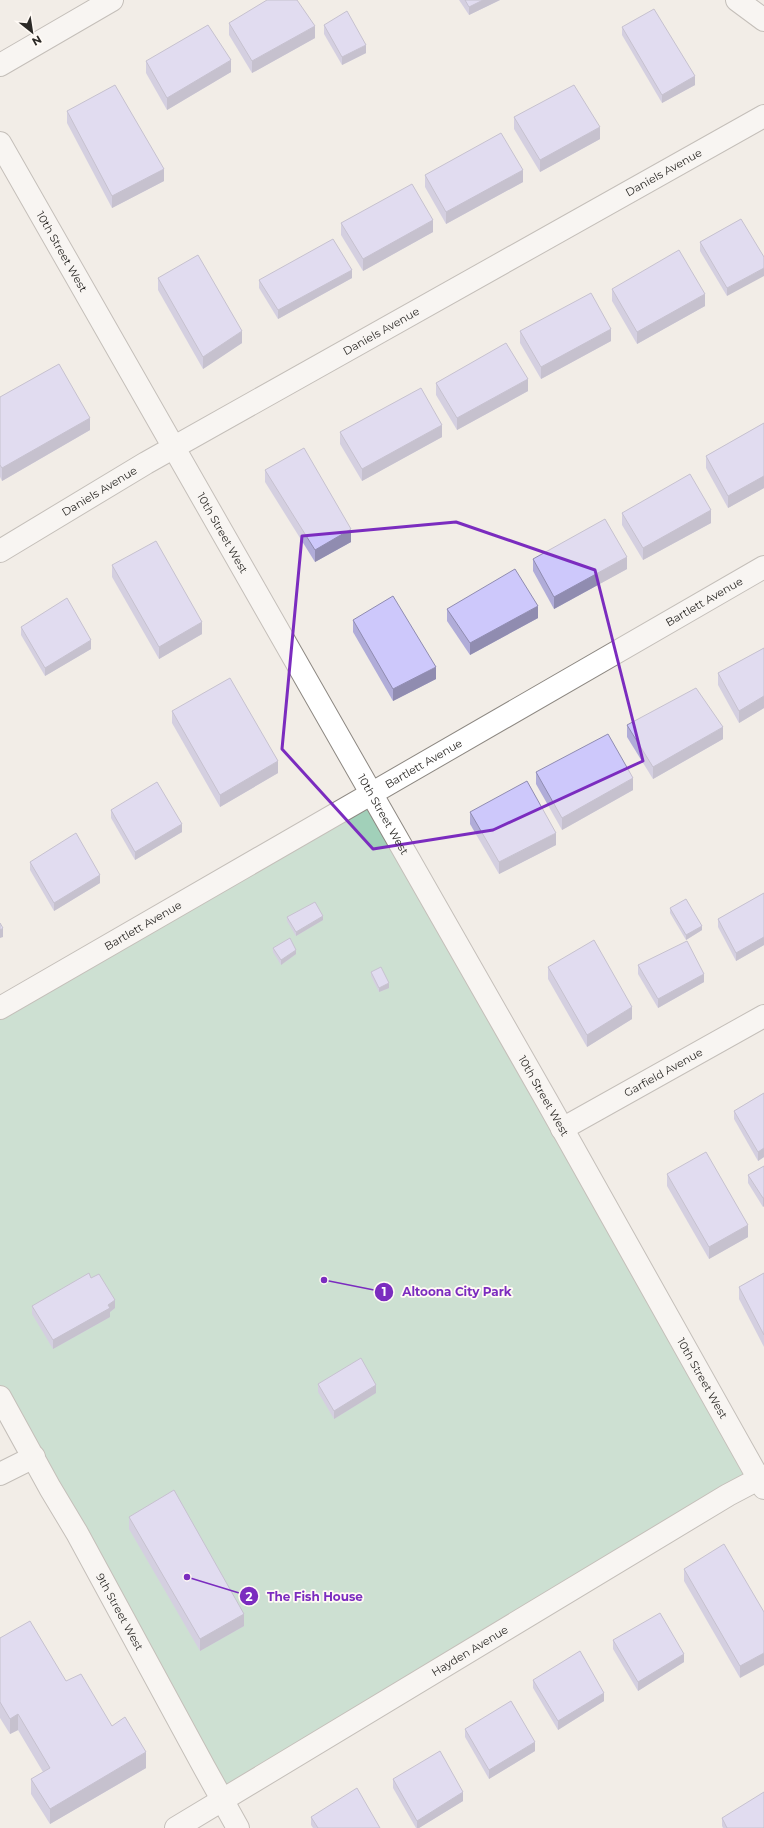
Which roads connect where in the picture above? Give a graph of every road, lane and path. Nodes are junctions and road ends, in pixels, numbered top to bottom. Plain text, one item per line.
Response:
1 (112, 0) edge
2 (737, 0) edge
3 (764, 20) edge
4 (0, 65) edge
5 (764, 116) edge
6 (0, 143) edge
7 (175, 448) junction
8 (0, 551) edge
9 (764, 567) edge
10 (371, 793) junction
11 (0, 1008) edge
12 (764, 1016) edge
13 (562, 1129) junction
14 (0, 1397) edge
15 (34, 1457) junction
16 (0, 1474) edge
17 (762, 1481) edge
18 (223, 1801) junction
19 (176, 1828) edge
20 (238, 1828) edge

1 - 4 street
2 - 3 street
5 - 7 street, Daniels Avenue
6 - 7 street, 10th Street West
7 - 8 street, Daniels Avenue
7 - 10 street, 10th Street West
9 - 10 street, Bartlett Avenue
10 - 11 street, Bartlett Avenue
10 - 13 street, 10th Street West
12 - 13 street, Garfield Avenue
13 - 17 street, 10th Street West
14 - 15 street, 9th Street West
15 - 16 street
15 - 18 street, 9th Street West
17 - 18 street, Hayden Avenue
18 - 19 street, Hayden Avenue
18 - 20 street, 9th Street West

